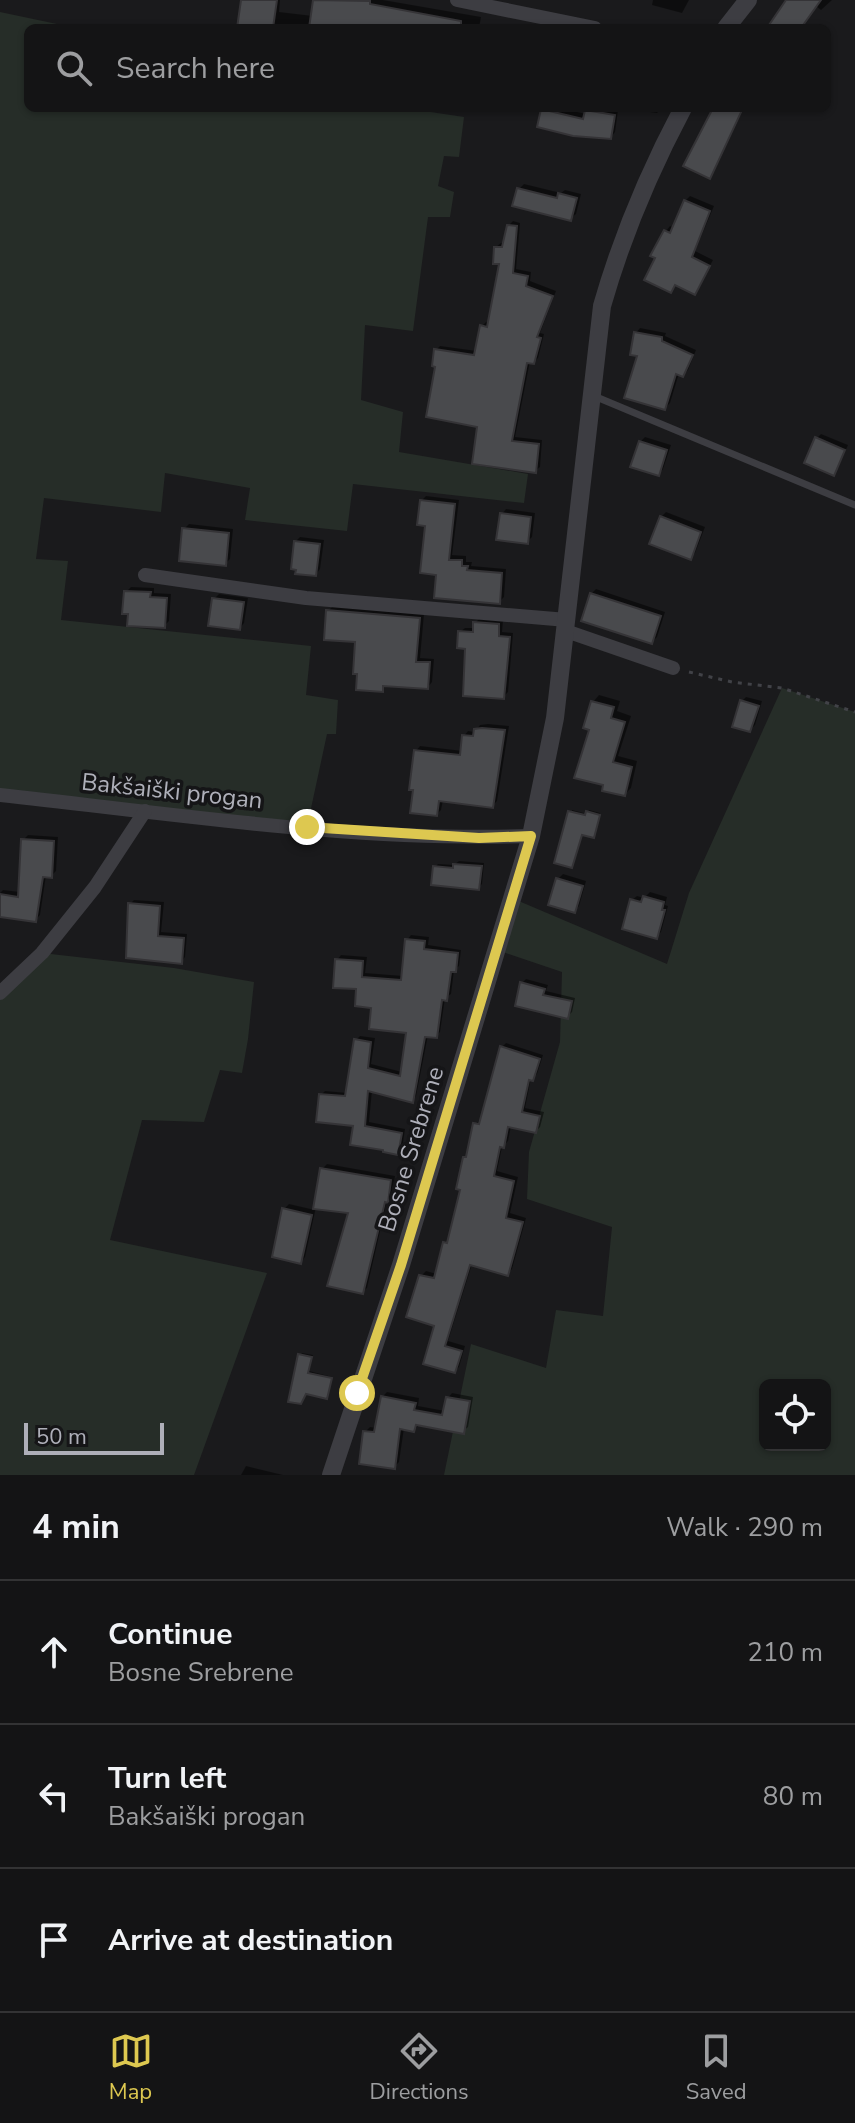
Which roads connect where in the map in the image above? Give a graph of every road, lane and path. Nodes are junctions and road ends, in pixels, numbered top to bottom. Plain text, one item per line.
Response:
1 (457, 0) edge
2 (748, 0) edge
3 (575, 24) edge
4 (729, 24) edge
5 (681, 112) edge
6 (591, 395) junction
7 (855, 505) edge
8 (145, 575) dead end
9 (567, 625) junction
10 (673, 668) joint
11 (855, 712) edge
12 (0, 795) edge
13 (145, 811) junction
14 (531, 836) junction
15 (0, 993) edge
16 (331, 1475) edge

1 - 3 street
2 - 4 street
5 - 6 street, Bosne Srebrene
6 - 7 lane
6 - 9 street, Bosne Srebrene
8 - 9 street
9 - 10 street
9 - 14 street, Bosne Srebrene
10 - 11 path
12 - 13 street, Bakšaiški progan
13 - 14 street, Bakšaiški progan
13 - 15 street
14 - 16 street, Bosne Srebrene

